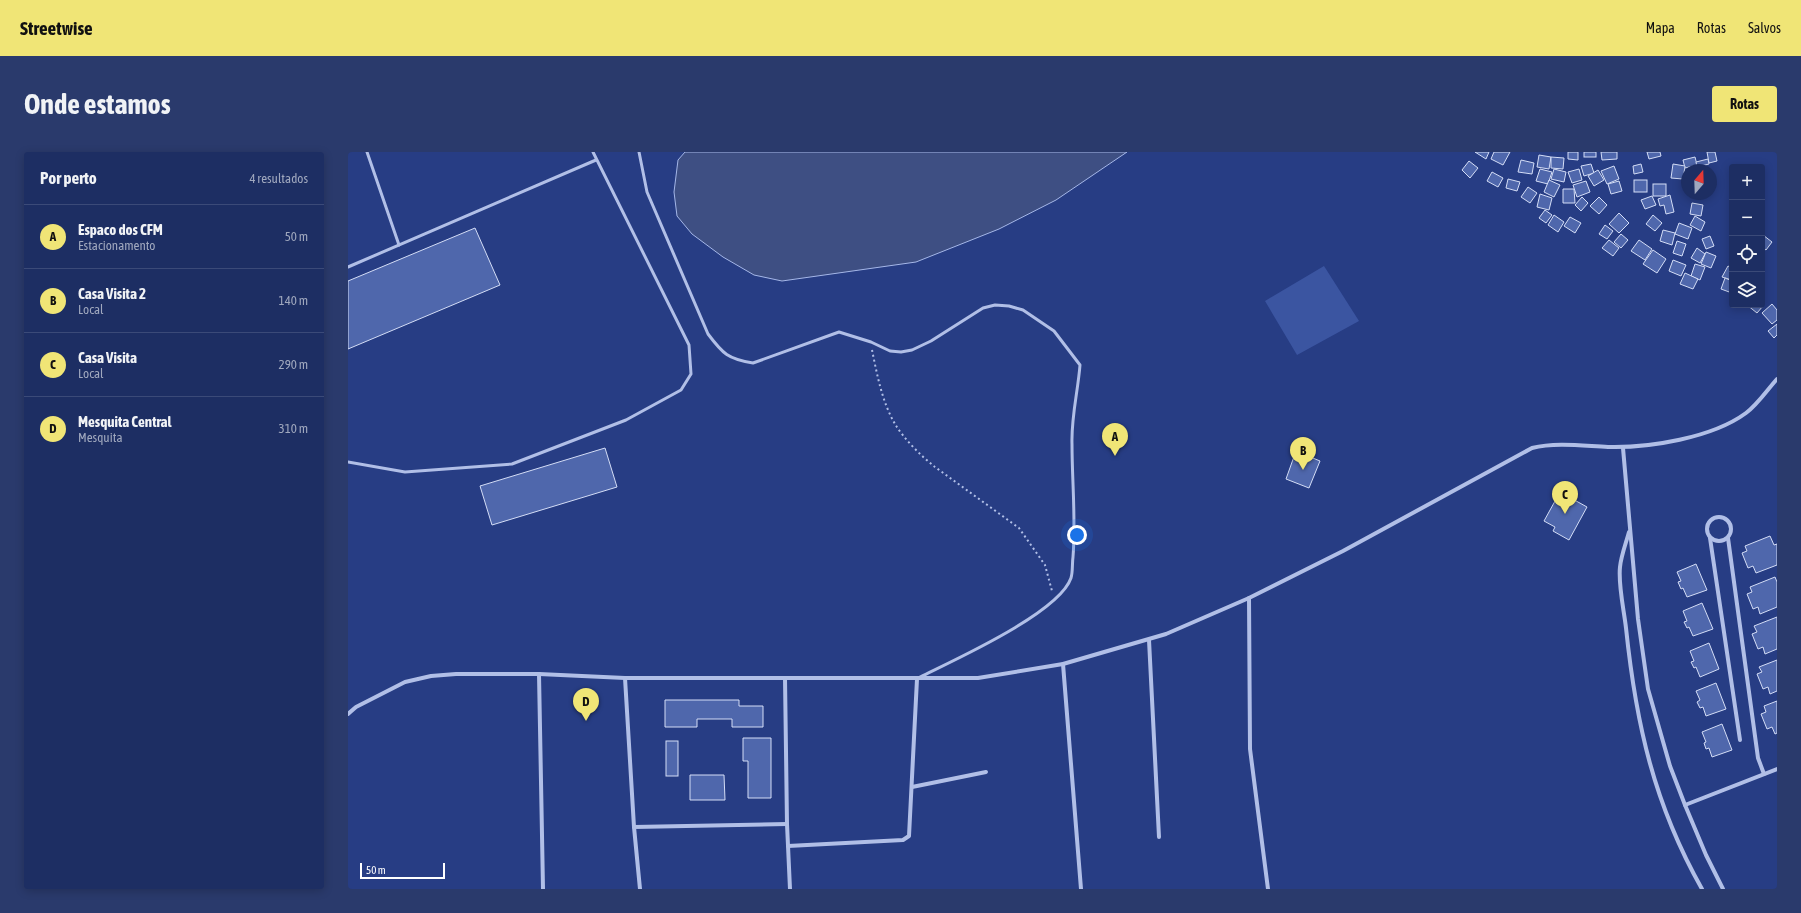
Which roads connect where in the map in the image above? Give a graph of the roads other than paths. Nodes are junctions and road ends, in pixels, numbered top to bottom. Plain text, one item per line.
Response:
1 (367, 152) edge
2 (594, 152) edge
3 (639, 152) edge
4 (596, 160) junction
5 (399, 245) junction
6 (348, 267) edge
7 (1777, 379) edge
8 (1622, 448) junction
9 (348, 462) edge
10 (1630, 530) junction
11 (1710, 538) junction
12 (1728, 538) junction
13 (1249, 598) junction
14 (1149, 640) junction
15 (1063, 664) junction
16 (539, 674) junction
17 (625, 678) junction
18 (785, 678) junction
19 (917, 679) junction
20 (348, 714) edge
21 (1740, 740) dead end
22 (1777, 769) edge
23 (986, 772) dead end
24 (1764, 774) junction
25 (912, 788) junction
26 (1685, 805) junction
27 (787, 824) junction
28 (634, 827) junction
29 (1159, 837) dead end
30 (788, 846) junction
31 (543, 889) edge
32 (640, 889) edge
33 (790, 889) edge
34 (1080, 889) edge
35 (1268, 889) edge
36 (1702, 889) edge
37 (1723, 889) edge

1 - 5 lane
2 - 4 lane
3 - 19 lane
4 - 5 lane
4 - 9 lane
5 - 6 lane
7 - 8 street
8 - 10 street
8 - 13 street
10 - 26 street
10 - 36 street
11 - 12 street
11 - 12 street
11 - 21 street
12 - 24 street
13 - 14 street
13 - 35 street
14 - 15 street
14 - 29 street
15 - 19 street
15 - 34 street
16 - 17 street
16 - 20 street
16 - 31 street
17 - 18 street
17 - 28 street
18 - 19 street
18 - 27 street
19 - 25 street
22 - 24 street
23 - 25 street
24 - 26 street
25 - 30 street
26 - 37 street
27 - 28 street
27 - 30 street
28 - 32 street
30 - 33 street

